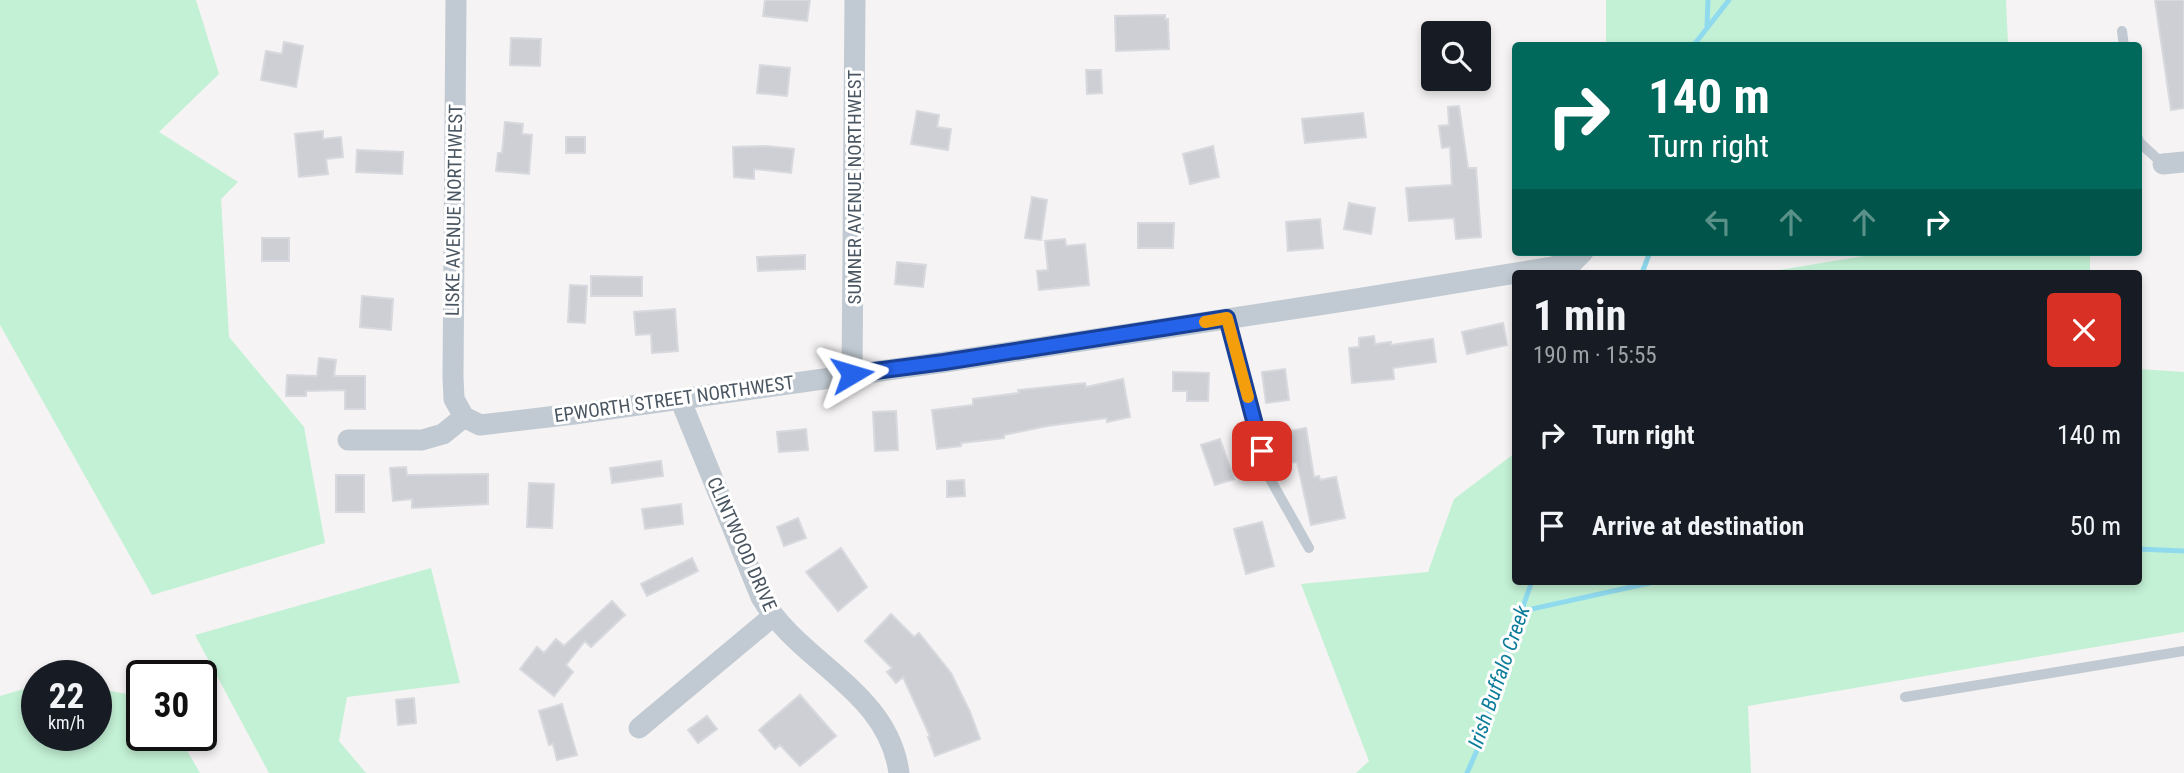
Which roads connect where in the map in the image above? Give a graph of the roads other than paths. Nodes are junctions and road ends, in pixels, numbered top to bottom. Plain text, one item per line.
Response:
1 (456, 0) edge
2 (855, 0) edge
3 (2122, 31) dead end
4 (2123, 42) edge
5 (2142, 144) edge
6 (2173, 163) edge
7 (1579, 256) edge
8 (1533, 270) edge
9 (1512, 273) edge
10 (1227, 318) junction
11 (852, 374) junction
12 (680, 399) junction
13 (464, 417) junction
14 (348, 440) dead end
15 (1309, 548) dead end
16 (772, 617) junction
17 (2184, 651) edge
18 (1905, 697) dead end
19 (639, 728) dead end
20 (899, 773) edge

1 - 13 street, LISKE AVENUE NORTHWEST
2 - 11 street, SUMNER AVENUE NORTHWEST
3 - 4 lane
5 - 6 lane
7 - 8 street, EPWORTH STREET NORTHWEST
9 - 10 street, EPWORTH STREET NORTHWEST
10 - 11 street, EPWORTH STREET NORTHWEST
10 - 15 lane
11 - 12 street, EPWORTH STREET NORTHWEST
12 - 13 street, EPWORTH STREET NORTHWEST
12 - 16 street, CLINTWOOD DRIVE
13 - 14 street
16 - 19 street
16 - 20 street, CLINTWOOD DRIVE
17 - 18 lane

